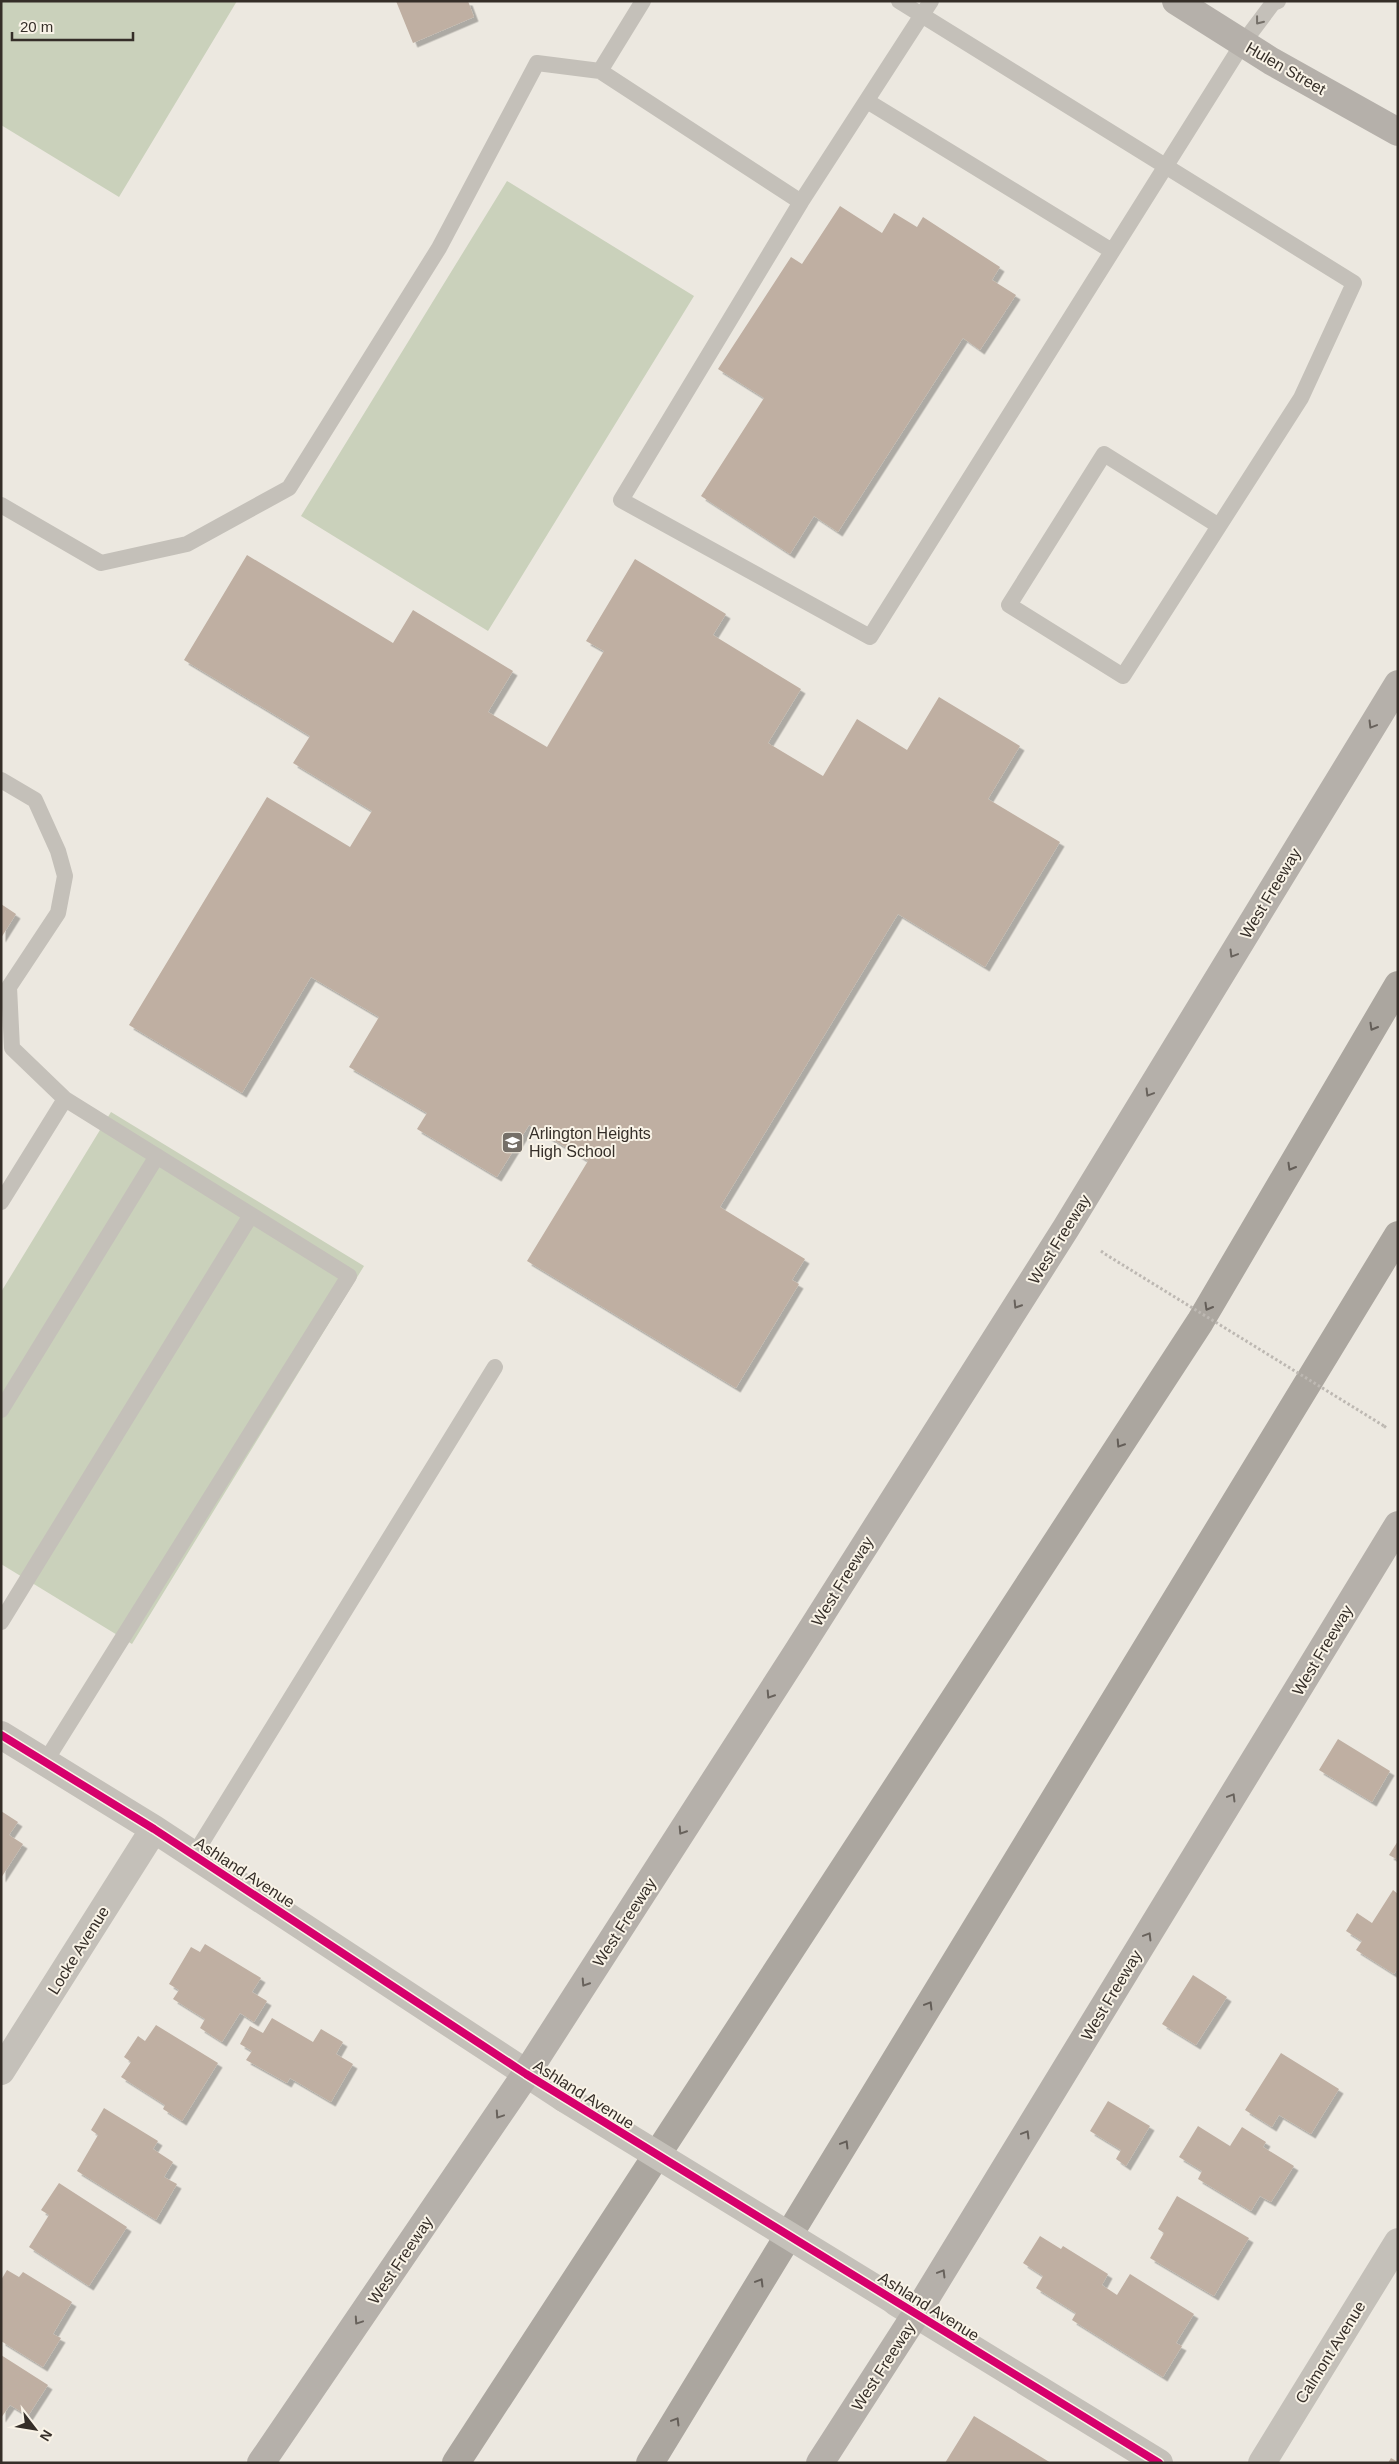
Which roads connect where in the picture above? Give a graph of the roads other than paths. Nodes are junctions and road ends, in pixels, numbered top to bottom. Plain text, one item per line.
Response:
1 (643, 1) edge
2 (899, 1) edge
3 (930, 1) edge
4 (1176, 1) edge
5 (1278, 1) edge
6 (922, 15) junction
7 (1242, 43) junction
8 (600, 71) junction
9 (867, 101) junction
10 (1398, 132) edge
11 (1166, 165) junction
12 (801, 202) junction
13 (1112, 252) junction
14 (1, 504) edge
15 (1219, 526) junction
16 (1398, 684) edge
17 (1, 780) edge
18 (1398, 985) edge
19 (65, 1099) junction
20 (157, 1156) junction
21 (1, 1202) edge
22 (251, 1215) junction
23 (1398, 1235) edge
24 (495, 1367) dead end
25 (1, 1410) edge
26 (1398, 1525) edge
27 (1, 1622) edge
28 (1, 1735) edge
29 (45, 1762) junction
30 (154, 1829) junction
31 (194, 1855) junction
32 (1, 2071) edge
33 (526, 2074) junction
34 (1398, 2242) edge
35 (916, 2314) junction
36 (262, 2463) edge
37 (456, 2463) edge
38 (650, 2463) edge
39 (820, 2463) edge
40 (1159, 2463) edge
41 (1262, 2463) edge

1 - 8 lane
2 - 6 lane
3 - 6 lane
4 - 7 main road, Hulen Street
5 -> 7 lane
6 - 9 lane
6 - 11 lane
7 - 10 main road, Hulen Street
7 - 11 lane
8 - 12 lane
8 - 14 lane
9 - 12 lane
9 - 13 lane
11 - 13 lane
11 - 15 lane
12 - 13 lane
15 - 15 lane
16 -> 33 main road, West Freeway
17 - 19 lane
18 -> 37 highway
19 - 20 lane
19 - 21 lane
20 - 22 lane
20 - 25 lane
22 - 27 lane
22 - 29 lane
38 -> 23 highway
24 - 31 lane
35 -> 26 main road, West Freeway
28 - 29 street, Ashland Avenue
29 - 30 street, Ashland Avenue
30 - 31 street, Ashland Avenue
30 - 32 street, Locke Avenue
31 - 33 street, Ashland Avenue
33 - 35 street, Ashland Avenue, bridge
33 -> 36 main road, West Freeway
34 - 41 street, Calmont Avenue
35 - 39 main road, West Freeway
35 - 40 street, Ashland Avenue

